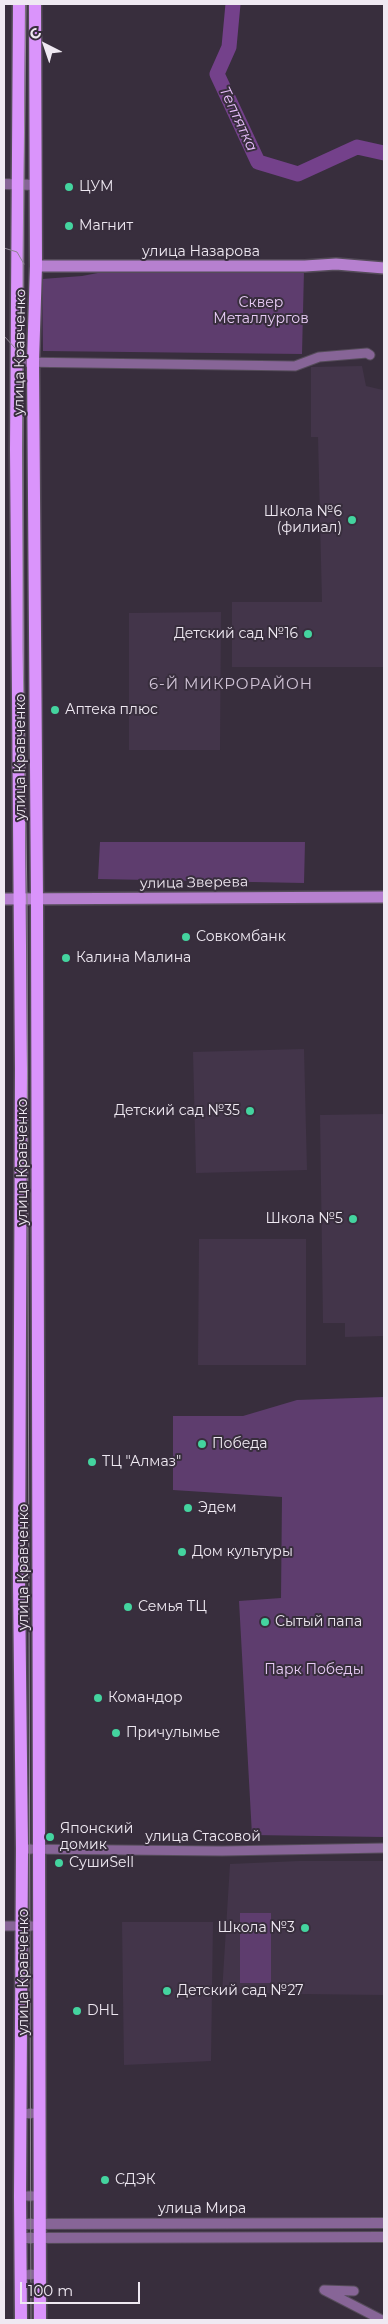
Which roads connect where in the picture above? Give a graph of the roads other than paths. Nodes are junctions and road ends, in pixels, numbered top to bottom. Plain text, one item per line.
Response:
1 (19, 4) edge
2 (35, 4) edge
3 (4, 184) edge
4 (19, 184) junction
5 (36, 184) junction
6 (19, 232) junction
7 (36, 232) junction
8 (36, 245) junction
9 (18, 247) junction
10 (18, 266) junction
11 (36, 266) junction
12 (384, 268) edge
13 (370, 355) dead end
14 (17, 362) junction
15 (33, 362) junction
16 (35, 544) junction
17 (17, 545) junction
18 (35, 596) junction
19 (17, 597) junction
20 (36, 816) junction
21 (19, 817) junction
22 (384, 897) edge
23 (4, 900) edge
24 (19, 900) junction
25 (37, 900) junction
26 (36, 1003) junction
27 (20, 1004) junction
28 (21, 1069) junction
29 (38, 1069) junction
30 (38, 1106) junction
31 (21, 1107) junction
32 (21, 1162) junction
33 (38, 1162) junction
34 (21, 1220) junction
35 (38, 1220) junction
36 (20, 1276) junction
37 (38, 1276) junction
38 (20, 1331) junction
39 (38, 1331) junction
40 (21, 1660) junction
41 (39, 1660) junction
42 (384, 1848) edge
43 (22, 1849) junction
44 (39, 1850) junction
45 (4, 1926) edge
46 (22, 1926) junction
47 (40, 1926) junction
48 (40, 1975) junction
49 (21, 1976) junction
50 (39, 2113) junction
51 (20, 2114) junction
52 (20, 2196) junction
53 (39, 2196) junction
54 (384, 2222) edge
55 (20, 2224) junction
56 (39, 2224) junction
57 (384, 2237) edge
58 (21, 2238) junction
59 (40, 2238) junction
60 (40, 2274) junction
61 (21, 2275) junction
62 (354, 2291) dead end
63 (21, 2320) edge
64 (40, 2320) edge
65 (382, 2320) edge

1 - 4 main road, улица Кравченко
2 - 5 main road, улица Кравченко
3 - 4 street
4 - 5 street
4 - 6 main road, улица Кравченко
5 - 7 main road, улица Кравченко
6 - 7 main road
6 - 9 main road, улица Кравченко
7 - 8 main road, улица Кравченко
8 - 9 street
8 - 11 main road, улица Кравченко
9 - 10 main road, улица Кравченко
10 - 11 main road, улица Назарова
10 - 14 main road, улица Кравченко
11 - 12 main road, улица Назарова
11 - 15 main road, улица Кравченко
13 - 15 street
14 - 15 street
14 - 17 main road, улица Кравченко
15 - 16 main road, улица Кравченко
16 - 17 street
16 - 18 main road, улица Кравченко
17 - 19 main road, улица Кравченко
18 - 19 street
18 - 20 main road, улица Кравченко
19 - 21 main road, улица Кравченко
20 - 21 street
20 - 25 main road, улица Кравченко
21 - 24 main road, улица Кравченко
22 - 25 main road, улица Зверева
23 - 24 main road, улица Зверева
24 - 25 main road, улица Зверева
24 - 27 main road, улица Кравченко
25 - 26 main road, улица Кравченко
26 - 27 street
26 - 29 main road, улица Кравченко
27 - 28 main road, улица Кравченко
28 - 29 street
28 - 31 main road, улица Кравченко
29 - 30 main road, улица Кравченко
30 - 31 street
30 - 33 main road, улица Кравченко
31 - 32 main road, улица Кравченко
32 - 33 street
32 - 34 main road, улица Кравченко
33 - 35 main road, улица Кравченко
34 - 35 street
34 - 36 main road, улица Кравченко
35 - 37 main road, улица Кравченко
36 - 37 street
36 - 38 main road, улица Кравченко
37 - 39 main road, улица Кравченко
38 - 39 street
38 - 40 main road, улица Кравченко
39 - 41 main road, улица Кравченко
40 - 41 street
40 - 43 main road, улица Кравченко
41 - 44 main road, улица Кравченко
42 - 44 street, улица Стасовой
43 - 44 street, улица Стасовой
43 - 46 main road, улица Кравченко
44 - 47 main road, улица Кравченко
45 - 46 street
46 - 47 street
46 - 49 main road, улица Кравченко
47 - 48 main road, улица Кравченко
48 - 49 street
48 - 50 main road, улица Кравченко
49 - 51 main road, улица Кравченко
50 - 51 street
50 - 53 main road, улица Кравченко
51 - 52 main road, улица Кравченко
52 - 53 street
52 - 55 main road, улица Кравченко
53 - 56 main road, улица Кравченко
54 - 56 street, улица Мира
55 - 56 street, улица Мира
55 - 58 main road, улица Кравченко
56 - 59 main road, улица Кравченко
57 - 59 street, улица Мира
58 - 59 street, улица Мира
58 - 61 main road, улица Кравченко
59 - 60 main road, улица Кравченко
60 - 61 street
60 - 64 main road, улица Кравченко
61 - 63 main road, улица Кравченко
62 - 65 street

